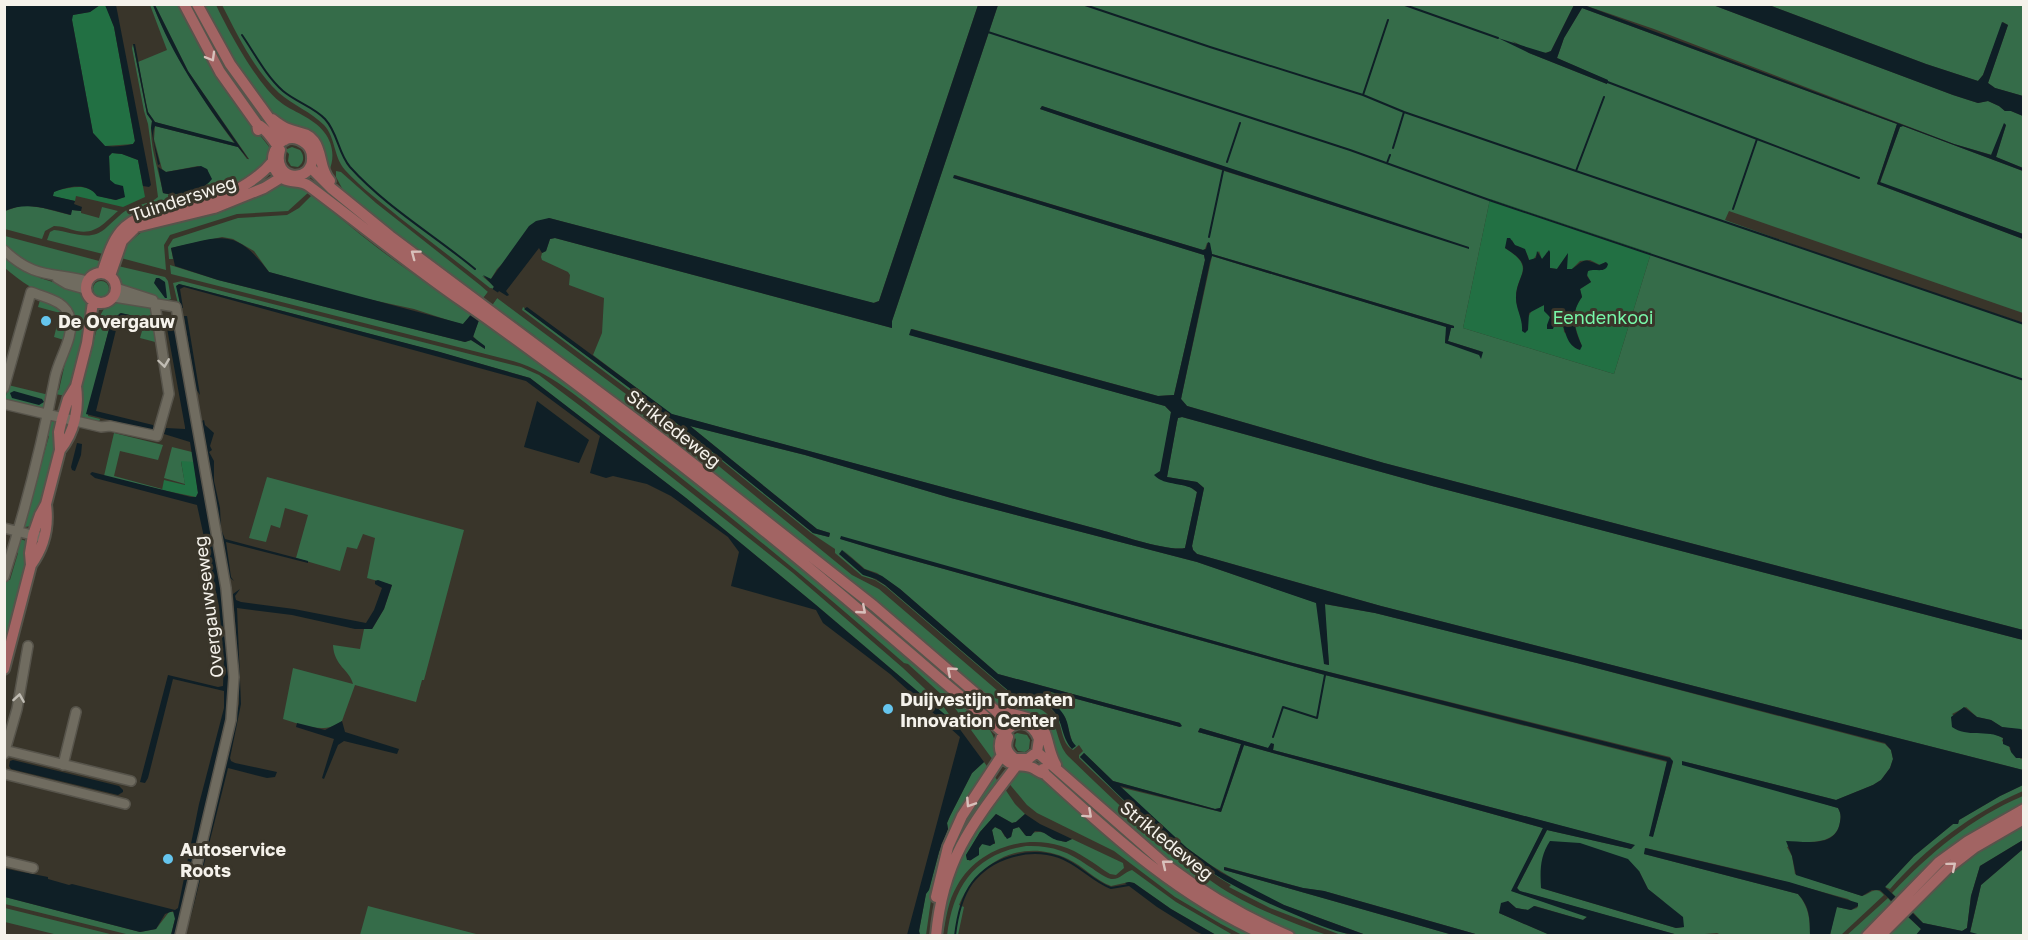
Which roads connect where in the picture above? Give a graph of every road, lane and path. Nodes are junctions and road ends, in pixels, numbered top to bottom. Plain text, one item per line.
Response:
1 (184, 4) edge
2 (197, 4) edge
3 (266, 116) junction
4 (277, 149) junction
5 (281, 173) junction
6 (305, 175) junction
7 (339, 194) junction
8 (4, 250) edge
9 (106, 274) junction
10 (86, 285) junction
11 (115, 292) junction
12 (97, 303) junction
13 (154, 305) junction
14 (176, 307) junction
15 (482, 310) junction
16 (76, 386) junction
17 (4, 388) edge
18 (4, 404) edge
19 (47, 415) junction
20 (62, 418) junction
21 (74, 422) junction
22 (60, 450) junction
23 (4, 528) edge
24 (18, 531) junction
25 (39, 536) junction
26 (4, 577) edge
27 (28, 645) dead end
28 (4, 669) edge
29 (995, 710) junction
30 (76, 712) dead end
31 (1005, 732) junction
32 (5, 751) edge
33 (1002, 755) junction
34 (1027, 760) junction
35 (63, 765) junction
36 (1057, 768) junction
37 (4, 774) edge
38 (130, 781) dead end
39 (125, 804) dead end
40 (2024, 809) edge
41 (2024, 819) edge
42 (4, 861) edge
43 (33, 868) dead end
44 (1902, 907) junction
45 (180, 936) edge
46 (929, 936) edge
47 (936, 936) edge
48 (1267, 936) edge
49 (1289, 936) edge
50 (1867, 936) edge
51 (1880, 936) edge

1 -> 4 main road
2 - 3 main road
3 - 4 main road
3 - 7 main road
4 - 5 main road
4 - 5 main road
4 - 6 main road
4 - 9 main road, Tuindersweg
5 - 6 main road
5 - 9 main road, Tuindersweg
6 - 7 main road, Strikledeweg
6 - 15 main road, Strikledeweg
15 -> 7 main road, Strikledeweg
8 - 10 street
9 - 10 main road
9 - 11 main road
10 - 12 main road
11 - 12 main road
11 - 13 street
11 - 14 street
12 - 16 main road
13 - 14 street
13 -> 21 street
14 - 45 street, Overgauwseweg
29 -> 15 main road, Strikledeweg
15 -> 31 main road, Strikledeweg
16 - 20 main road
16 - 21 main road
17 - 19 street
18 - 19 street
19 - 20 street
19 - 24 street
20 - 21 street
20 - 22 main road
21 - 22 main road
22 - 25 main road
23 - 24 street
24 - 25 street
24 - 26 street
25 - 28 main road
32 -> 27 street
29 - 31 main road, Strikledeweg
29 - 36 main road
30 - 35 street
31 - 33 main road
31 - 34 main road
31 - 34 main road
32 - 35 street
33 - 34 main road
33 -> 46 main road
34 - 36 main road, Strikledeweg
34 - 47 main road
34 -> 48 main road, Strikledeweg
35 - 38 street
49 -> 36 main road, Strikledeweg
37 - 39 street
40 - 44 main road
44 -> 41 main road
42 - 43 street
44 - 50 main road
44 - 51 main road

